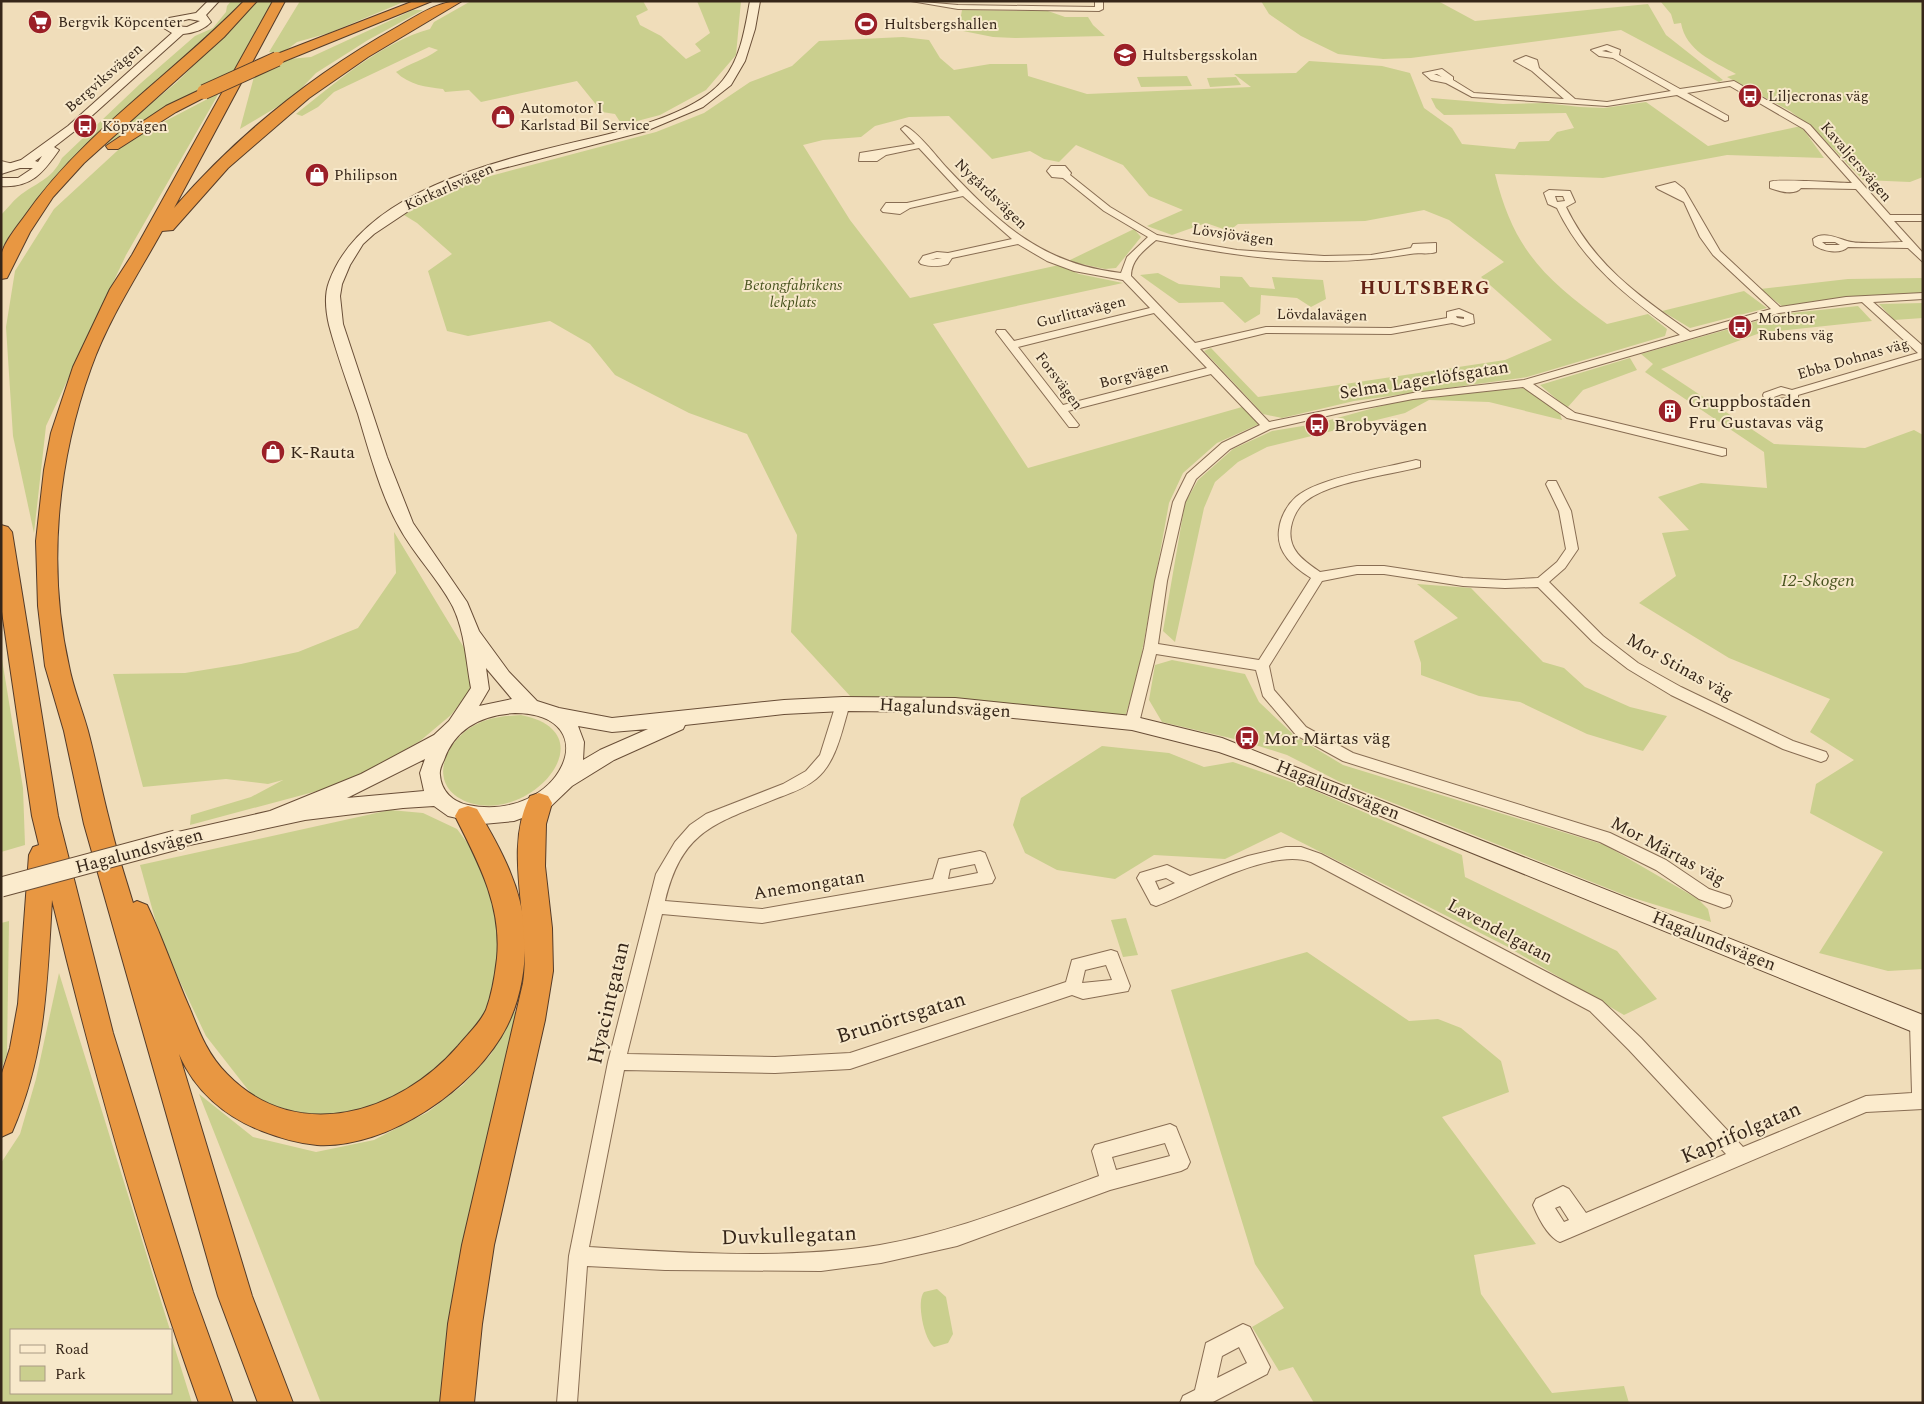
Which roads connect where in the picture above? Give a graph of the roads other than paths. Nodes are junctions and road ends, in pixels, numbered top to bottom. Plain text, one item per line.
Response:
1 (214, 1) edge
2 (251, 1) edge
3 (279, 1) edge
4 (426, 1) edge
5 (456, 1) edge
6 (755, 1) edge
7 (914, 1) edge
8 (1099, 5) edge
9 (199, 16) joint
10 (180, 31) joint
11 (1616, 56) dead end
12 (1535, 69) dead end
13 (1449, 81) dead end
14 (1681, 92) junction
15 (1574, 103) junction
16 (1725, 118) dead end
17 (72, 128) junction
18 (905, 129) dead end
19 (921, 145) junction
20 (883, 153) dead end
21 (13, 164) edge
22 (39, 167) junction
23 (1, 170) edge
24 (1065, 176) dead end
25 (1, 182) edge
26 (19, 182) junction
27 (1798, 185) dead end
28 (1858, 186) junction
29 (964, 193) junction
30 (1, 194) edge
31 (1687, 200) dead end
32 (907, 206) dead end
33 (1561, 206) dead end
34 (1886, 218) junction
35 (1923, 218) edge
36 (1154, 237) junction
37 (1017, 241) junction
38 (1845, 244) dead end
39 (14, 245) junction
40 (1911, 245) junction
41 (1416, 250) dead end
42 (140, 255) junction
43 (948, 256) dead end
44 (1923, 259) edge
45 (1, 274) edge
46 (1126, 277) junction
47 (1923, 296) edge
48 (1864, 299) junction
49 (1157, 309) junction
50 (1778, 310) junction
51 (1452, 320) dead end
52 (1002, 332) dead end
53 (1687, 335) junction
54 (1012, 344) junction
55 (1193, 347) junction
56 (1923, 354) edge
57 (1213, 370) junction
58 (1525, 382) junction
59 (1792, 393) dead end
60 (1062, 409) junction
61 (1073, 425) dead end
62 (1267, 426) junction
63 (1722, 452) dead end
64 (1416, 464) dead end
65 (1552, 484) dead end
66 (1, 532) edge
67 (1318, 577) junction
68 (1541, 582) junction
69 (471, 634) junction
70 (1151, 648) junction
71 (1262, 666) junction
72 (843, 704) junction
73 (531, 706) junction
74 (556, 714) junction
75 (690, 718) junction
76 (1132, 723) junction
77 (456, 726) junction
78 (441, 741) junction
79 (1821, 756) dead end
80 (564, 781) junction
81 (436, 798) junction
82 (91, 801) junction
83 (539, 803) junction
84 (45, 816) junction
85 (276, 816) junction
86 (468, 816) junction
87 (1188, 883) dead end
88 (939, 884) dead end
89 (1, 887) edge
90 (1724, 902) dead end
91 (654, 906) junction
92 (1073, 987) dead end
93 (1920, 1025) edge
94 (618, 1062) junction
95 (1922, 1101) edge
96 (1, 1122) edge
97 (1741, 1158) junction
98 (1110, 1181) dead end
99 (1582, 1224) dead end
100 (578, 1256) junction
101 (216, 1403) edge
102 (276, 1403) edge
103 (457, 1403) edge
104 (567, 1403) edge

1 - 9 street
2 - 39 highway
3 - 42 highway
4 - 39 highway, bridge
5 - 42 highway
6 - 69 street, Körkarlsvägen
7 - 8 street
9 - 10 street
10 - 17 street, Bergviksvägen
11 - 14 street
12 - 15 street
13 - 15 street
14 - 15 street
14 - 16 street
14 - 28 street, Kavaljersvägen
17 - 21 street, Bergviksvägen
17 - 22 street, Bergviksvägen
18 - 19 street, Nygårdsvägen
19 - 20 street
19 - 29 street, Nygårdsvägen
21 - 22 street
21 - 23 street, Bergviksvägen
22 - 26 street
24 - 36 street, Lövsjövägen
25 - 26 street
26 - 30 street
27 - 28 street
28 - 34 street, Kavaljersvägen
29 - 32 street
29 - 37 street, Nygårdsvägen
31 - 50 street
33 - 53 street
34 - 35 street
34 - 40 street, Kavaljersvägen
36 - 41 street, Lövsjövägen
36 - 46 street
37 - 43 street
37 - 46 street, Nygårdsvägen
38 - 40 street
39 - 45 highway
40 - 44 street, Kavaljersvägen
42 - 82 highway
46 - 49 street
47 - 48 street, Selma Lagerlöfsgatan
48 - 50 street, Selma Lagerlöfsgatan
48 - 56 street
49 - 54 street, Gurlittavägen
49 - 55 street
50 - 53 street, Selma Lagerlöfsgatan
51 - 55 street, Lövdalavägen
52 - 54 street, Forsvägen
53 - 58 street, Selma Lagerlöfsgatan
54 - 60 street, Forsvägen
55 - 57 street
56 - 59 street, Ebba Dohnas väg
57 - 60 street, Borgvägen
57 - 62 street
58 - 62 street, Selma Lagerlöfsgatan
58 - 63 street
60 - 61 street, Forsvägen
62 - 70 street, Selma Lagerlöfsgatan
64 - 67 street
65 - 68 street
66 - 84 highway
67 - 68 street
67 - 71 street
68 - 79 street, Mor Stinas väg
69 - 73 street, Körkarlsvägen
69 - 77 street, Körkarlsvägen
70 - 71 street
70 - 76 street, Selma Lagerlöfsgatan
71 - 90 street, Mor Märtas väg
72 - 75 street, Hagalundsvägen
72 - 76 street, Hagalundsvägen
72 - 91 street, Hyacintgatan
73 - 74 street
73 - 77 street
74 - 75 street, Hagalundsvägen
74 - 80 street
75 - 80 street, Hagalundsvägen
76 - 93 street, Hagalundsvägen
77 - 78 street
78 - 81 street
78 - 85 street, Hagalundsvägen
80 - 83 street
81 - 85 street, Hagalundsvägen
81 - 86 street
82 - 86 highway
82 - 102 highway
83 - 86 street
83 - 103 highway
84 - 96 highway
84 - 101 highway
85 - 89 street, Hagalundsvägen, bridge
87 - 97 street, Lavendelgatan
88 - 91 street, Anemongatan
91 - 94 street, Hyacintgatan
92 - 94 street, Brunörtsgatan
93 - 95 street, Kaprifolgatan
94 - 100 street, Hyacintgatan
95 - 97 street, Kaprifolgatan
97 - 99 street, Kaprifolgatan
98 - 100 street, Duvkullegatan
100 - 104 street, Hyacintgatan

